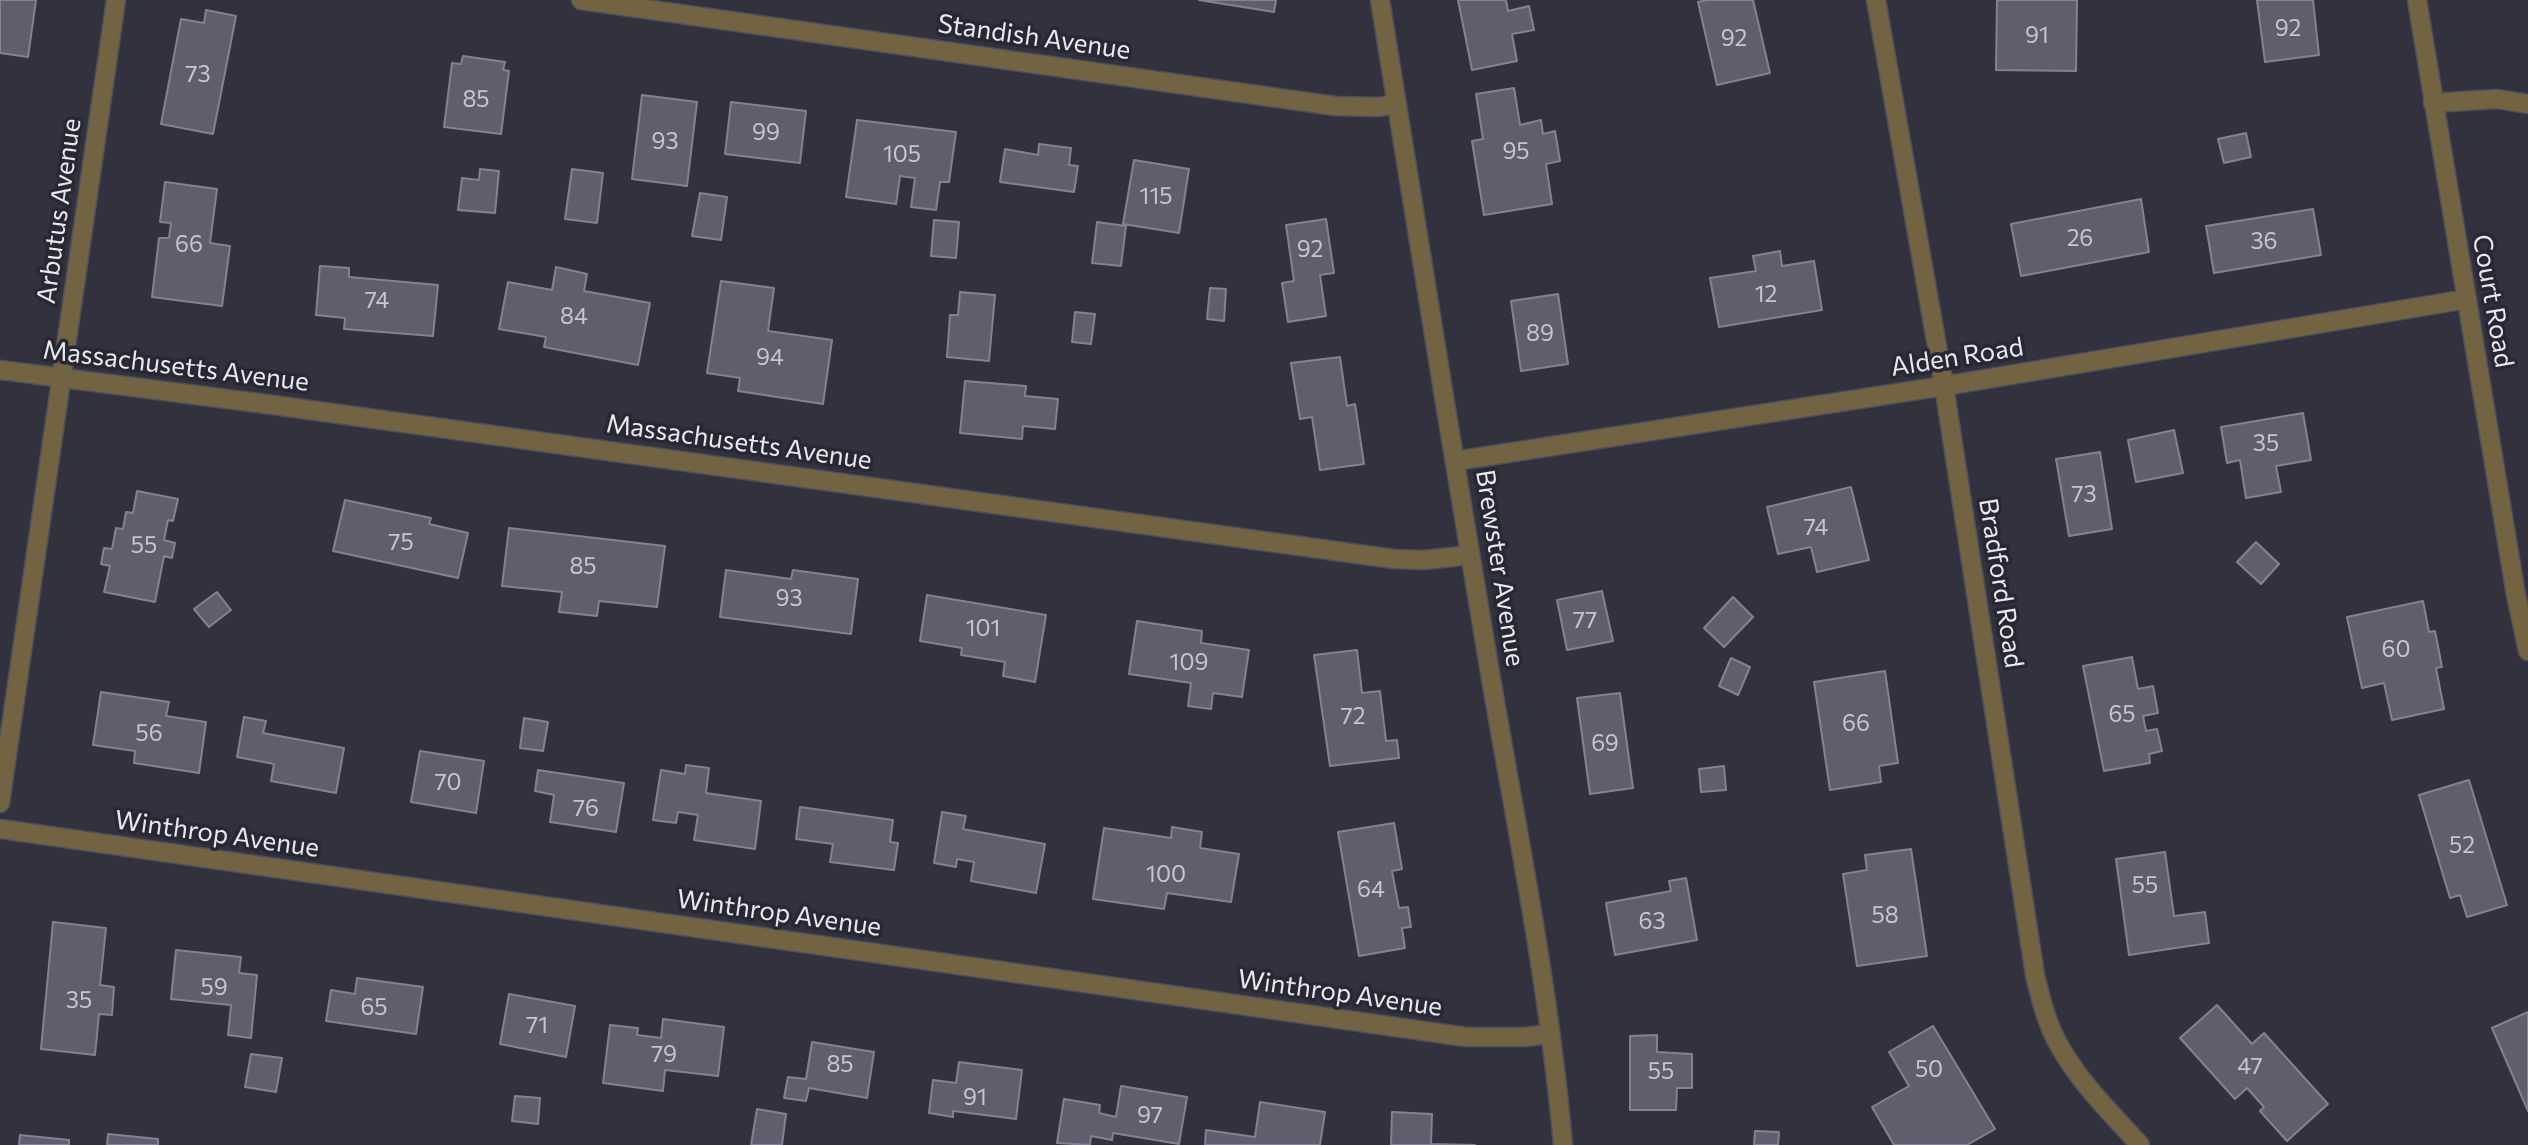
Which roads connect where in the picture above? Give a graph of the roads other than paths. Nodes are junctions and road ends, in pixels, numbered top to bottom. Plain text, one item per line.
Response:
1 (117, 0) edge
2 (581, 0) edge
3 (1380, 0) edge
4 (1876, 0) edge
5 (2417, 0) edge
6 (2433, 103) junction
7 (1397, 104) junction
8 (2528, 104) edge
9 (2467, 299) junction
10 (0, 370) edge
11 (61, 378) junction
12 (1944, 386) junction
13 (1455, 461) junction
14 (1470, 555) junction
15 (2528, 651) edge
16 (0, 803) edge
17 (0, 830) edge
18 (1550, 1034) junction
19 (1563, 1145) edge
20 (2140, 1145) edge

1 - 11 street, Arbutus Avenue
2 - 7 street, Standish Avenue
3 - 7 street, Brewster Avenue
4 - 12 street, Bradford Road
5 - 6 street, Court Road
6 - 8 street
6 - 9 street, Court Road
7 - 13 street, Brewster Avenue
9 - 12 street, Alden Road
9 - 15 street, Court Road
10 - 11 street, Massachusetts Avenue
11 - 14 street, Massachusetts Avenue
11 - 16 street, Arbutus Avenue
12 - 13 street, Alden Road
12 - 20 street, Bradford Road
13 - 14 street, Brewster Avenue
14 - 18 street, Brewster Avenue
17 - 18 street, Winthrop Avenue
18 - 19 street, Brewster Avenue

